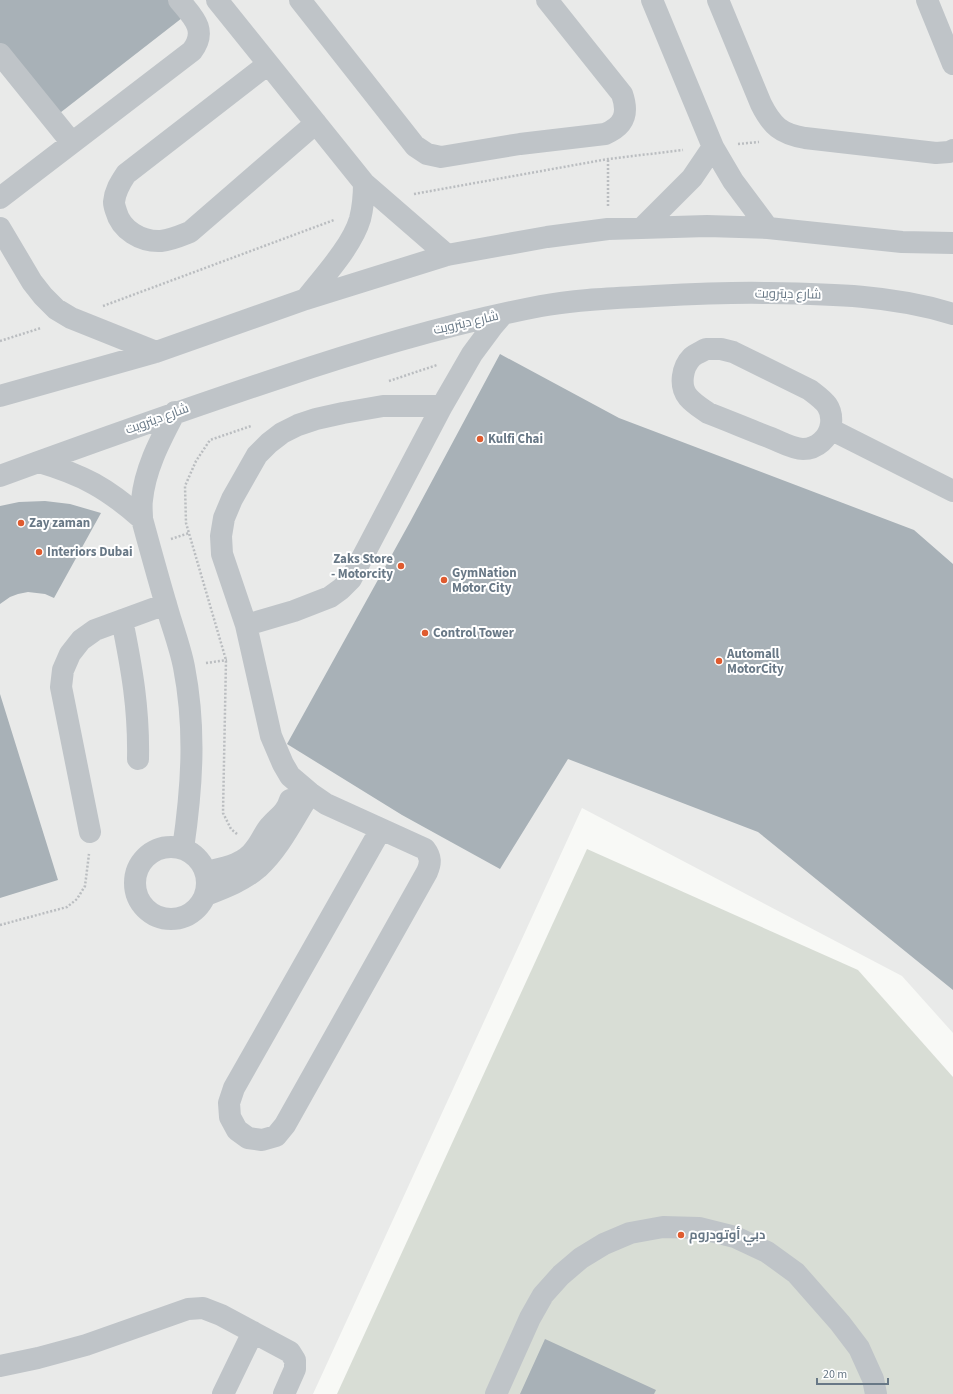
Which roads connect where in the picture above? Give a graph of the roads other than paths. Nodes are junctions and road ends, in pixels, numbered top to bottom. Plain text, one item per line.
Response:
1 (179, 0) edge
2 (217, 0) edge
3 (300, 0) edge
4 (547, 0) edge
5 (652, 0) edge
6 (718, 0) edge
7 (927, 0) edge
8 (0, 54) edge
9 (268, 64) junction
10 (953, 64) edge
11 (316, 123) junction
12 (72, 143) junction
13 (713, 147) junction
14 (953, 150) edge
15 (364, 182) junction
16 (0, 198) edge
17 (643, 227) junction
18 (0, 228) edge
19 (768, 228) junction
20 (953, 243) edge
21 (447, 255) junction
22 (306, 299) junction
23 (503, 314) junction
24 (953, 314) edge
25 (156, 352) junction
26 (0, 396) edge
27 (442, 406) junction
28 (175, 412) junction
29 (830, 429) junction
30 (39, 462) junction
31 (0, 476) edge
32 (953, 491) edge
33 (142, 519) junction
34 (166, 604) junction
35 (122, 620) junction
36 (246, 625) junction
37 (138, 759) dead end
38 (290, 776) junction
39 (310, 794) junction
40 (381, 829) junction
41 (90, 832) road end
42 (183, 848) junction
43 (206, 872) junction
44 (206, 895) junction
45 (253, 1332) junction
46 (0, 1366) edge
47 (223, 1394) edge
48 (284, 1394) edge
49 (496, 1394) edge
50 (876, 1394) edge

1 - 12 street
2 - 9 street
3 - 4 street
5 - 13 street
6 - 14 street
7 - 10 street
8 - 12 street
9 - 11 street
9 - 11 street
11 - 15 street
12 - 16 street
13 - 17 street
13 - 19 street
15 - 21 street
15 - 22 street
17 - 19 street
17 - 21 street
18 - 25 street
19 - 20 street
21 - 22 street
22 - 25 street
23 - 24 street, شارع ديترويت
23 - 27 street
23 - 28 street, شارع ديترويت
25 - 26 street
27 - 36 street
27 - 36 street
28 - 30 street, شارع ديترويت
28 - 33 street
29 - 29 street
29 - 32 street
30 - 31 street, شارع ديترويت
30 - 33 street
33 - 34 street
34 - 35 street
34 - 42 street
35 - 37 street
35 - 41 street
36 - 38 street
38 - 39 street
38 - 43 street
39 - 40 street
39 - 44 street
40 - 40 street
42 - 43 street
42 - 44 street
43 - 44 street
45 - 46 street
45 - 47 street
45 - 48 street
49 - 50 street

